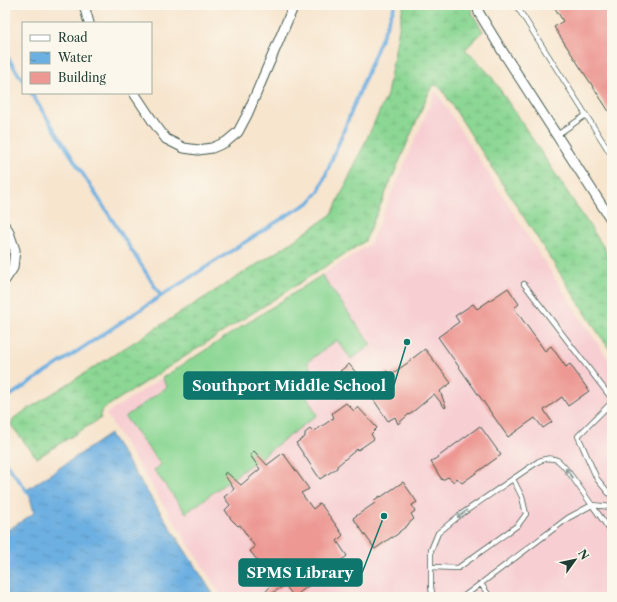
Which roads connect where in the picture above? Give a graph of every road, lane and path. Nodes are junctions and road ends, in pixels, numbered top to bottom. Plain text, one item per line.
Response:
1 (294, 5) edge
2 (477, 5) edge
3 (516, 5) edge
4 (84, 6) edge
5 (89, 22) edge
6 (135, 94) edge
7 (586, 115) junction
8 (557, 135) junction
9 (612, 156) edge
10 (612, 221) edge
11 (5, 226) edge
12 (5, 280) edge
13 (524, 284) dead end
14 (612, 401) edge
15 (513, 479) junction
16 (612, 497) edge
17 (592, 505) junction
18 (612, 507) edge
19 (612, 533) edge
20 (431, 567) junction
21 (481, 584) junction
22 (434, 597) edge
23 (463, 597) edge
24 (490, 597) edge

1 - 6 street
2 - 8 street
3 - 7 lane
4 - 5 street
7 - 8 lane
7 - 9 lane
8 - 10 street
11 - 12 street
13 - 14 lane
14 - 16 lane
17 -> 15 lane
15 -> 20 lane
15 - 20 lane
17 - 18 lane
17 - 19 lane
17 - 21 lane
20 - 22 lane
21 - 23 lane
21 - 24 lane

